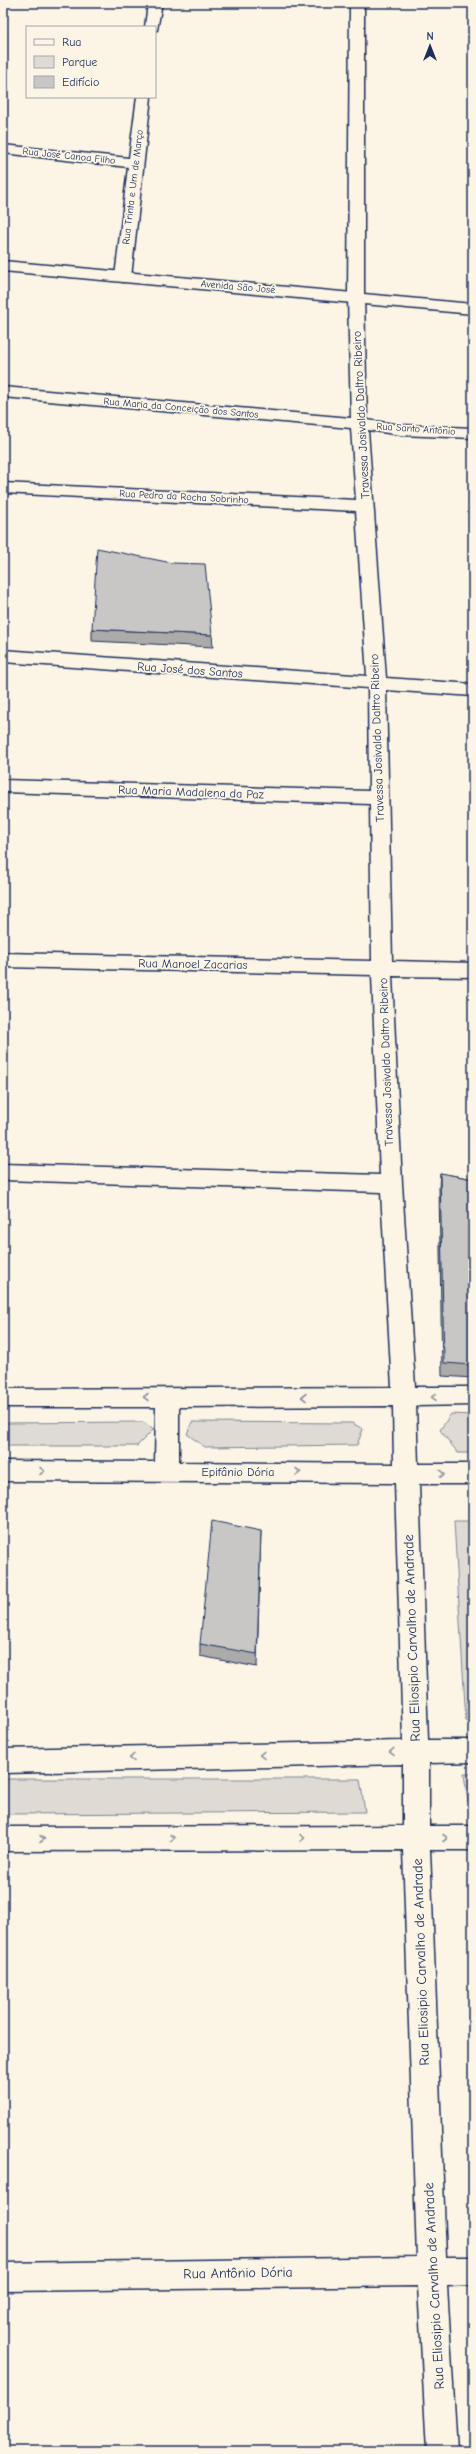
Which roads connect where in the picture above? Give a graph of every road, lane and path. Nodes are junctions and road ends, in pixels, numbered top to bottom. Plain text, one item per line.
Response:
1 (155, 3) edge
2 (357, 3) edge
3 (152, 26) edge
4 (144, 98) edge
5 (3, 149) edge
6 (135, 163) junction
7 (3, 266) edge
8 (123, 277) junction
9 (356, 297) junction
10 (473, 309) edge
11 (3, 392) edge
12 (359, 424) junction
13 (473, 433) edge
14 (3, 488) edge
15 (365, 506) junction
16 (3, 656) edge
17 (377, 684) junction
18 (473, 690) edge
19 (3, 786) edge
20 (379, 798) junction
21 (3, 960) edge
22 (382, 968) junction
23 (473, 970) edge
24 (3, 1172) edge
25 (391, 1184) junction
26 (473, 1396) edge
27 (168, 1397) junction
28 (404, 1397) junction
29 (3, 1398) edge
30 (3, 1471) edge
31 (167, 1471) junction
32 (407, 1473) junction
33 (473, 1474) edge
34 (416, 1751) junction
35 (473, 1751) edge
36 (3, 1761) edge
37 (416, 1838) junction
38 (473, 1838) edge
39 (3, 1839) edge
40 (432, 2270) junction
41 (473, 2271) edge
42 (3, 2277) edge
43 (442, 2451) edge

1 - 3 street
2 - 9 street, Travessa Josivaldo Daltro Ribeiro
4 - 6 street, Rua Trinta e Um de Março
5 - 6 street, Rua José Canoa Filho
6 - 8 street, Rua Trinta e Um de Março
7 - 8 street, Avenida São José
8 - 9 street, Avenida São José
9 - 10 street, Avenida São José
9 - 12 street, Travessa Josivaldo Daltro Ribeiro
11 - 12 street, Rua Maria da Conceição dos Santos
12 - 13 street, Rua Santo Antônio
12 - 15 street, Travessa Josivaldo Daltro Ribeiro
14 - 15 street, Rua Pedro da Rocha Sobrinho
15 - 17 street, Travessa Josivaldo Daltro Ribeiro
16 - 17 street, Rua José dos Santos
17 - 18 street, Rua José dos Santos
17 - 20 street, Travessa Josivaldo Daltro Ribeiro
19 - 20 street, Rua Maria Madalena da Paz
20 - 22 street, Travessa Josivaldo Daltro Ribeiro
21 - 22 street, Rua Manoel Zacarias
22 - 23 street, Rua Manoel Zacarias
22 - 25 street, Travessa Josivaldo Daltro Ribeiro
24 - 25 street
25 - 28 street, Travessa Josivaldo Daltro Ribeiro
26 -> 28 street
28 -> 27 street
27 -> 29 street
27 - 31 street
28 - 32 street, Travessa Josivaldo Daltro Ribeiro
30 -> 31 street, Epifânio Dória
31 -> 32 street, Epifânio Dória
32 -> 33 street, Epifânio Dória
32 - 34 street, Rua Eliosipio Carvalho de Andrade
34 - 35 street
34 -> 36 street
34 - 37 street, Rua Eliosipio Carvalho de Andrade
37 -> 38 street
39 -> 37 street
37 - 40 street, Rua Eliosipio Carvalho de Andrade
40 - 41 street, Rua Antônio Dória
40 - 42 street, Rua Antônio Dória
40 - 43 street, Rua Eliosipio Carvalho de Andrade

